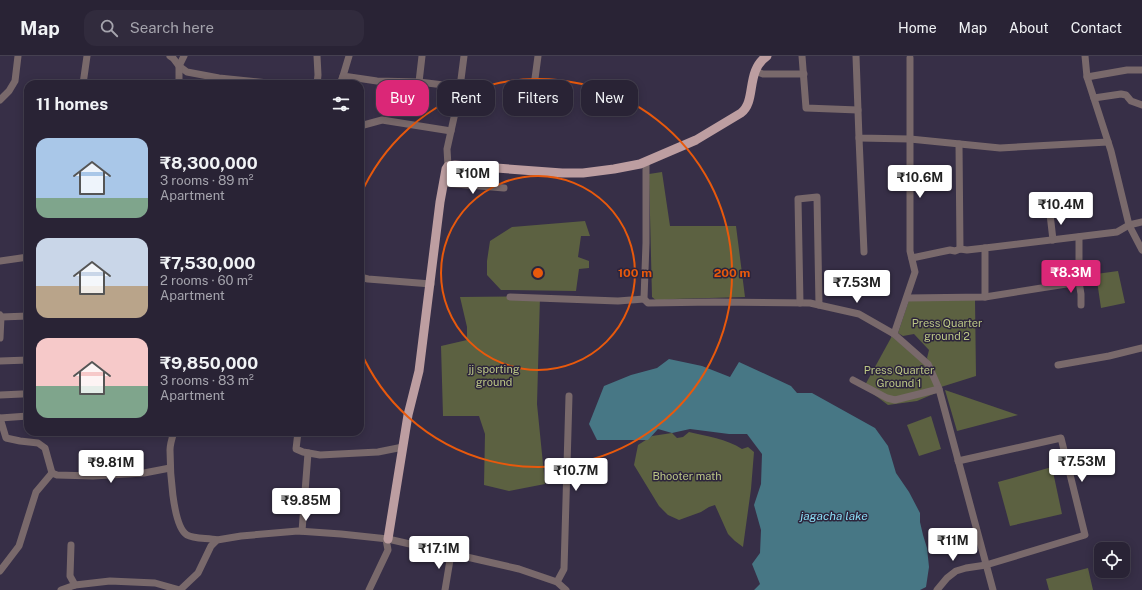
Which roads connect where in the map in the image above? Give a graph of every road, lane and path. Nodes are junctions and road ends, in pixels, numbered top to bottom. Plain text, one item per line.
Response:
1 (18, 56) edge
2 (87, 56) edge
3 (170, 56) edge
4 (184, 56) edge
5 (317, 56) edge
6 (348, 56) edge
7 (422, 56) edge
8 (464, 56) edge
9 (538, 56) edge
10 (802, 56) edge
11 (856, 56) edge
12 (1085, 56) edge
13 (763, 58) edge
14 (910, 58) dead end
15 (179, 66) junction
16 (1142, 70) edge
17 (756, 71) junction
18 (804, 74) junction
19 (343, 76) junction
20 (1086, 76) junction
21 (84, 80) edge
22 (179, 80) edge
23 (215, 80) edge
24 (317, 80) edge
25 (342, 80) edge
26 (419, 80) edge
27 (461, 80) edge
28 (535, 80) edge
29 (376, 81) edge
30 (1094, 98) junction
31 (0, 100) edge
32 (1142, 105) edge
33 (858, 110) junction
34 (454, 116) edge
35 (364, 125) edge
36 (451, 131) junction
37 (859, 138) junction
38 (910, 139) junction
39 (1108, 142) junction
40 (959, 144) junction
41 (646, 161) junction
42 (448, 166) junction
43 (443, 183) junction
44 (504, 188) dead end
45 (1050, 214) dead end
46 (1142, 222) edge
47 (1129, 225) junction
48 (1079, 237) junction
49 (1053, 240) junction
50 (985, 248) junction
51 (960, 249) junction
52 (1142, 250) edge
53 (864, 252) dead end
54 (24, 258) edge
55 (912, 258) junction
56 (0, 261) edge
57 (364, 278) edge
58 (1079, 282) junction
59 (431, 284) junction
60 (510, 297) dead end
61 (985, 297) junction
62 (907, 298) junction
63 (644, 299) junction
64 (800, 303) junction
65 (819, 305) junction
66 (1081, 305) dead end
67 (1, 316) edge
68 (24, 316) edge
69 (894, 334) junction
70 (0, 338) edge
71 (1142, 348) edge
72 (24, 360) edge
73 (0, 361) edge
74 (1058, 365) dead end
75 (853, 380) dead end
76 (939, 389) junction
77 (24, 394) edge
78 (0, 396) edge
79 (569, 396) dead end
80 (24, 416) edge
81 (0, 418) edge
82 (173, 436) edge
83 (298, 436) edge
84 (403, 447) junction
85 (308, 453) junction
86 (958, 461) junction
87 (170, 468) junction
88 (52, 473) junction
89 (302, 531) junction
90 (387, 539) junction
91 (217, 540) junction
92 (70, 545) dead end
93 (451, 554) junction
94 (986, 564) junction
95 (0, 572) edge
96 (557, 582) junction
97 (75, 585) junction
98 (61, 590) edge
99 (180, 590) edge
100 (369, 590) edge
101 (445, 590) edge
102 (566, 590) edge
103 (937, 590) edge
104 (993, 590) edge

1 - 31 street
2 - 21 street
3 - 15 street
4 - 15 street
5 - 24 street
6 - 19 street
7 - 26 street
8 - 27 street
9 - 28 street
10 - 18 street
11 - 33 street
12 - 20 street
13 - 17 main road
14 - 38 street
15 - 22 street
15 - 23 street
16 - 20 street
17 - 18 street
17 - 41 main road
18 - 33 street
19 - 25 street
19 - 29 street
20 - 30 street
30 - 32 street
30 - 39 street
33 - 37 street
34 - 36 street
35 - 36 street
36 - 42 street
37 - 38 street
37 - 53 street
38 - 40 street
38 - 55 street
39 - 40 street
39 - 47 street
40 - 51 street
41 - 42 main road
41 - 63 street
42 - 43 main road
43 - 44 street
43 - 59 main road
45 - 49 street
46 - 47 street
47 - 48 street
47 - 52 street
48 - 49 street
48 - 58 street
49 - 50 street
50 - 51 street
50 - 61 street
51 - 55 street
54 - 56 street
55 - 62 street
57 - 59 street
58 - 61 street
58 - 66 street
59 - 84 main road
60 - 63 street
61 - 62 street
62 - 69 street
63 - 64 street
64 - 65 street
64 - 65 street
65 - 69 street
67 - 68 street
67 - 70 street
69 - 76 street
71 - 74 street
72 - 73 street
75 - 76 street
76 - 86 street
77 - 78 street
79 - 96 street
80 - 81 street
81 - 88 street
82 - 87 street
83 - 85 street
84 - 85 street
84 - 90 main road
85 - 89 street
86 - 94 street
86 - 94 street
87 - 88 street
87 - 91 street
88 - 95 street
89 - 90 street
89 - 91 street
90 - 93 street
90 - 100 street
91 - 99 street
92 - 97 street
93 - 96 street
93 - 101 street
94 - 103 street
94 - 104 street
96 - 102 street
97 - 98 street
97 - 99 street

